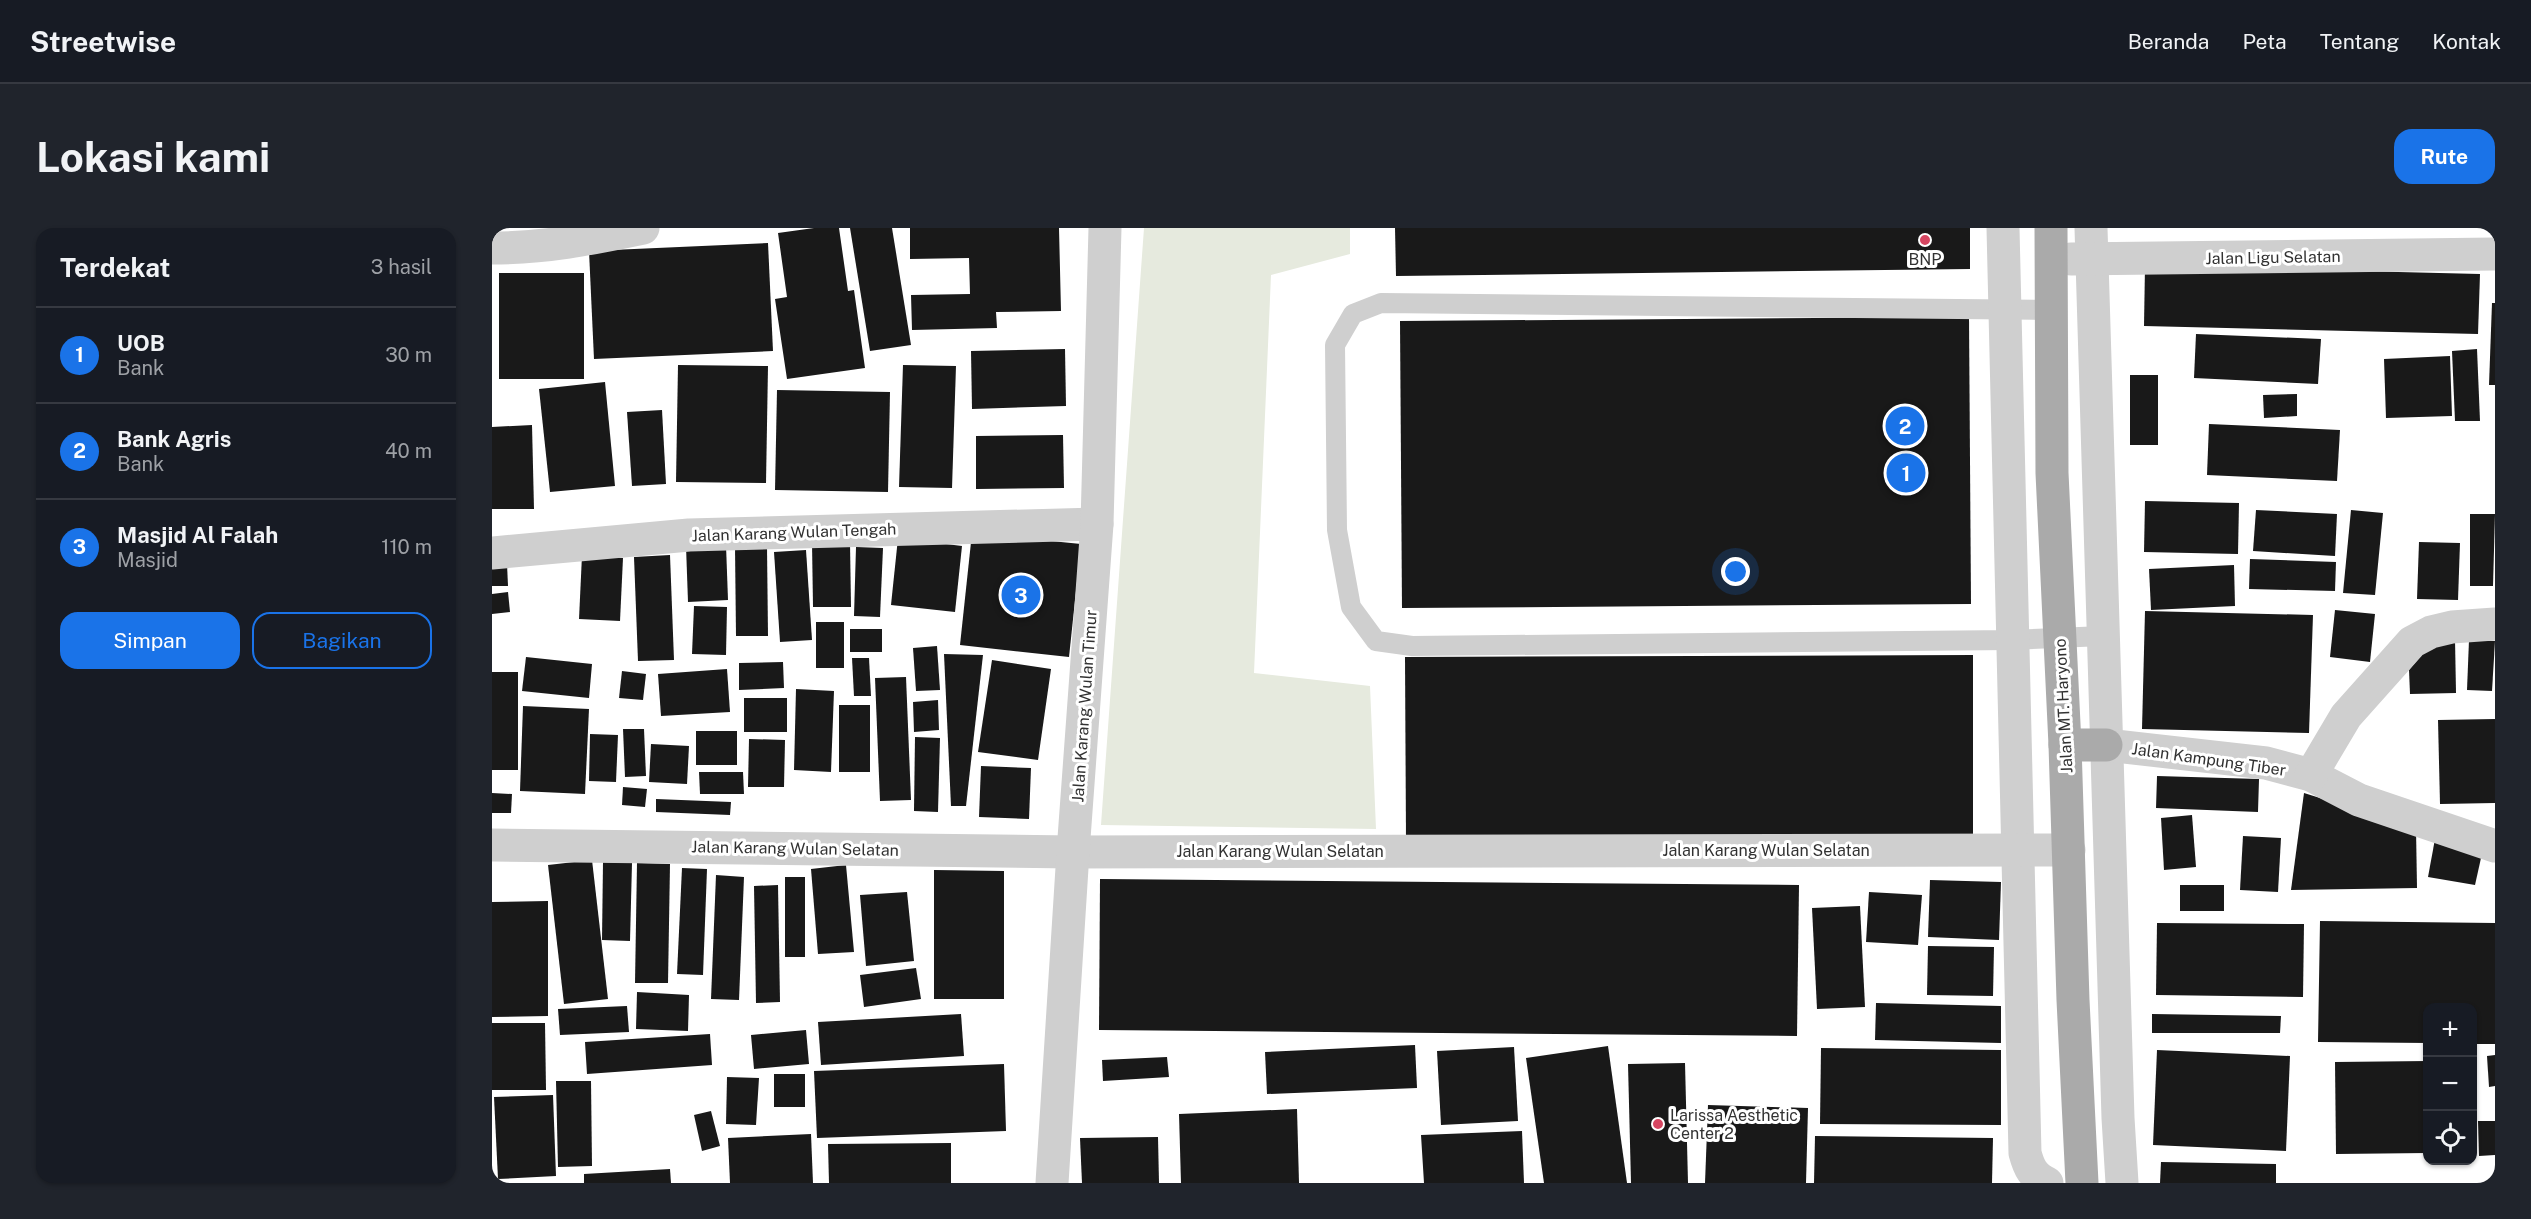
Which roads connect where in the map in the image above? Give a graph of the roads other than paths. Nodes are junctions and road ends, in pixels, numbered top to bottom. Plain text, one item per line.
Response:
1 (643, 228) edge
2 (1105, 228) edge
3 (2003, 228) edge
4 (2051, 244) edge
5 (2091, 244) edge
6 (492, 248) edge
7 (2495, 254) edge
8 (2003, 309) junction
9 (2052, 310) junction
10 (2095, 366) junction
11 (2052, 368) junction
12 (1097, 524) junction
13 (492, 553) edge
14 (2495, 624) edge
15 (2103, 636) junction
16 (2059, 638) junction
17 (2011, 640) junction
18 (2066, 745) junction
19 (2106, 745) junction
20 (2311, 775) junction
21 (2490, 838) edge
22 (492, 845) edge
23 (2019, 849) junction
24 (2069, 850) junction
25 (1073, 852) junction
26 (1052, 1183) edge
27 (2047, 1183) edge
28 (2082, 1183) edge
29 (2122, 1183) edge

1 - 6 street
2 - 12 street, Jalan Karang Wulan Timur
3 - 8 street
4 - 5 street, Jalan Ligu Selatan
4 - 9 main road, Jalan MT. Haryono
5 - 7 street, Jalan Ligu Selatan
5 - 10 street
8 - 9 lane
8 - 17 street
8 - 17 lane
9 - 11 main road, Jalan MT. Haryono
10 - 11 street
10 - 15 street
11 - 16 main road, Jalan MT. Haryono
12 - 13 street, Jalan Karang Wulan Tengah
12 - 25 street, Jalan Karang Wulan Timur
14 - 20 street
15 - 16 lane
15 - 19 street
16 - 17 lane
16 - 18 main road, Jalan MT. Haryono
17 - 23 street
18 - 19 main road
18 - 24 main road, Jalan MT. Haryono
19 - 20 street, Jalan Kampung Tiber
19 - 29 street
20 - 21 street, Jalan Kampung Tiber
22 - 25 street, Jalan Karang Wulan Selatan
23 - 24 street, Jalan Karang Wulan Selatan
23 - 25 street, Jalan Karang Wulan Selatan
23 - 27 street
24 - 28 main road, Jalan MT. Haryono
25 - 26 street, Jalan Karang Wulan Timur

